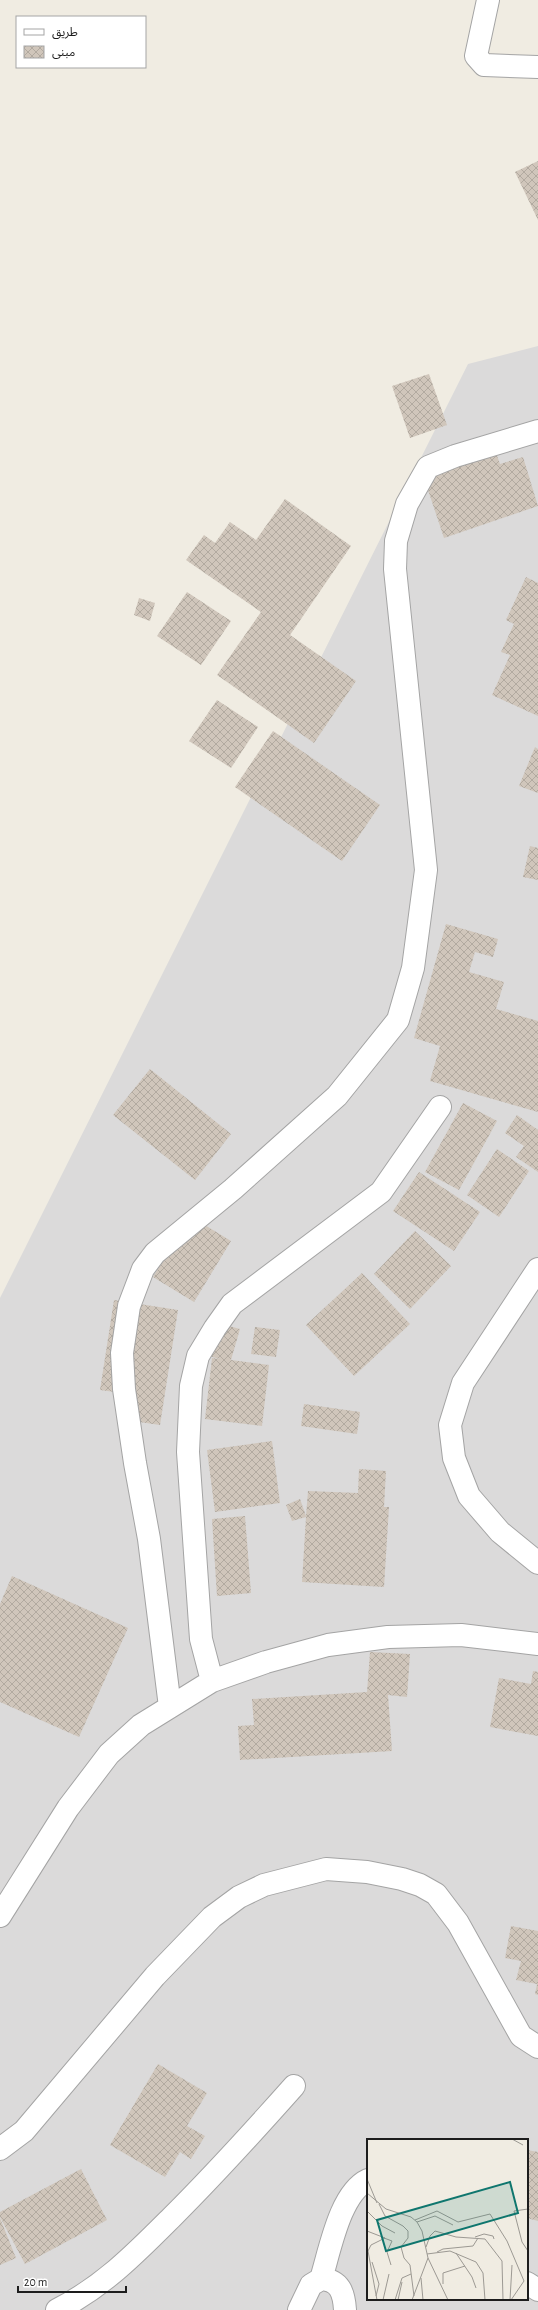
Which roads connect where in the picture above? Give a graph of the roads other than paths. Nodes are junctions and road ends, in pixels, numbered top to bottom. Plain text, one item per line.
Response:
1 (488, 0) edge
2 (538, 67) edge
3 (538, 431) edge
4 (440, 1107) dead end
5 (538, 1269) edge
6 (538, 1563) edge
7 (538, 1644) edge
8 (212, 1681) junction
9 (170, 1707) junction
10 (0, 1916) edge
11 (538, 2047) edge
12 (294, 2086) dead end
13 (0, 2149) edge
14 (367, 2180) edge
15 (321, 2279) junction
16 (528, 2284) edge
17 (538, 2290) edge
18 (57, 2310) edge
19 (299, 2310) edge
20 (345, 2310) edge

1 - 2 street
3 - 9 street
4 - 8 street
5 - 6 street
7 - 8 street
8 - 9 street
9 - 10 street
11 - 13 street
12 - 18 street
14 - 15 street
15 - 19 street
15 - 20 street
16 - 17 street

